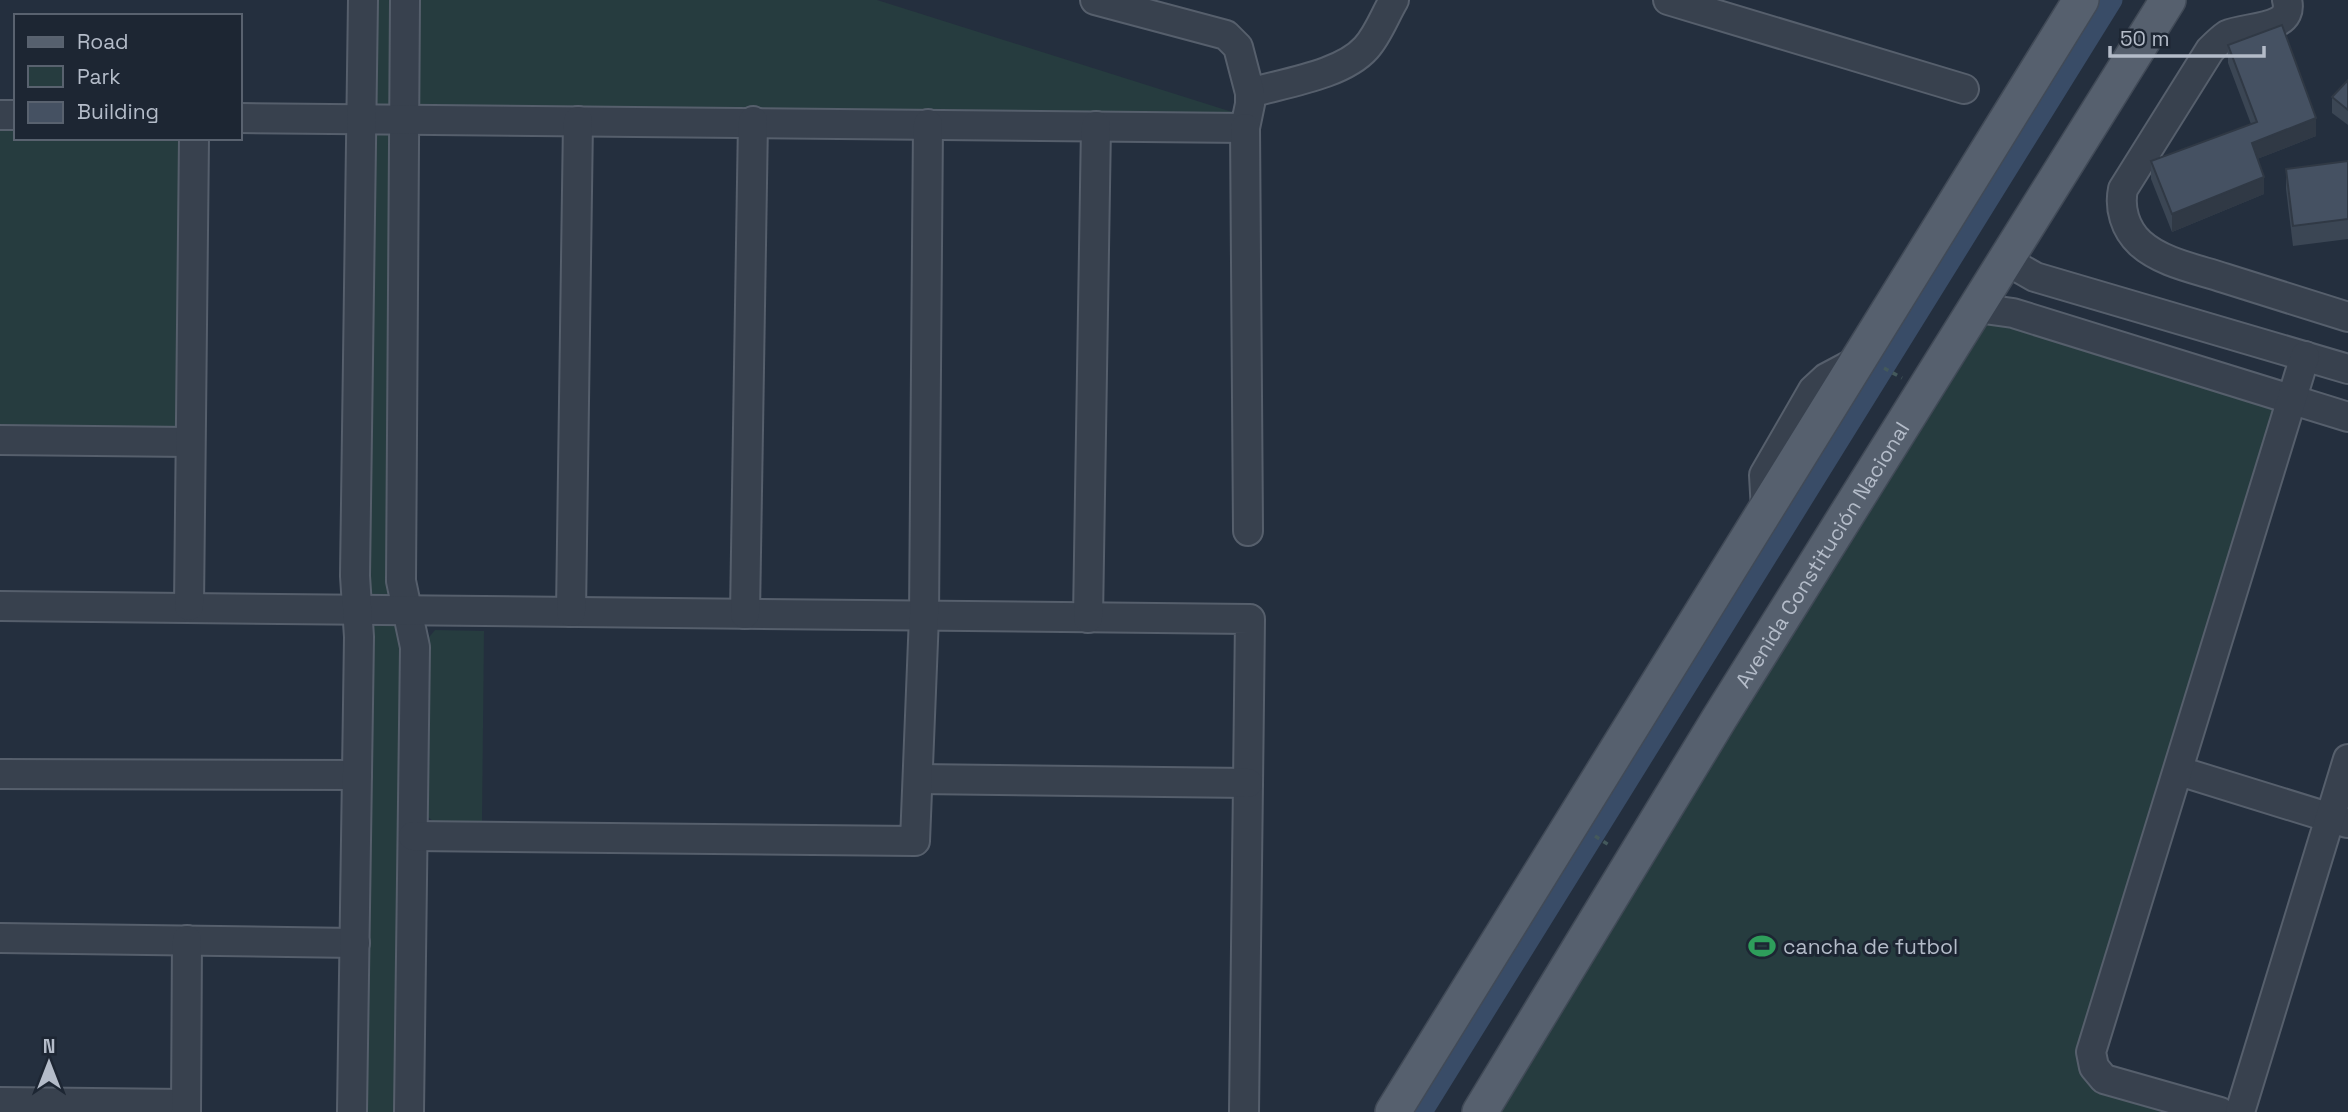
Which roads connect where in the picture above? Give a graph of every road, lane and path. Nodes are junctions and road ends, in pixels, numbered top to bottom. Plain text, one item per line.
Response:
1 (363, 0) edge
2 (405, 0) edge
3 (1095, 0) edge
4 (1394, 0) edge
5 (1668, 0) edge
6 (2081, 0) edge
7 (2168, 0) edge
8 (2287, 0) edge
9 (1964, 89) dead end
10 (1250, 93) junction
11 (242, 118) edge
12 (404, 118) junction
13 (363, 119) junction
14 (578, 121) junction
15 (753, 121) junction
16 (929, 124) junction
17 (1096, 125) junction
18 (1245, 128) junction
19 (194, 140) edge
20 (2007, 261) junction
21 (1977, 308) junction
22 (2348, 317) edge
23 (2305, 356) junction
24 (1859, 358) junction
25 (2348, 369) edge
26 (1925, 391) junction
27 (2293, 400) junction
28 (2348, 417) edge
29 (0, 440) edge
30 (190, 442) junction
31 (1248, 531) dead end
32 (0, 606) edge
33 (189, 606) junction
34 (357, 608) junction
35 (407, 610) junction
36 (571, 612) junction
37 (745, 614) junction
38 (923, 616) junction
39 (1088, 618) junction
40 (2348, 759) edge
41 (2179, 771) junction
42 (0, 774) edge
43 (357, 775) junction
44 (919, 779) junction
45 (1248, 783) junction
46 (2339, 820) edge
47 (1573, 821) junction
48 (413, 836) junction
49 (1633, 861) junction
50 (0, 938) edge
51 (187, 940) junction
52 (355, 943) junction
53 (0, 1102) edge
54 (186, 1108) edge
55 (352, 1112) edge
56 (409, 1112) edge
57 (1244, 1112) edge
58 (1393, 1112) edge
59 (1480, 1112) edge
60 (2220, 1112) edge
61 (2240, 1112) edge

1 - 13 street
2 - 12 street
3 - 10 street
4 - 10 street
5 - 9 street
6 - 24 main road
7 - 20 main road, Avenida Constitución Nacional
8 - 22 street
10 - 18 street
11 - 13 street
12 - 13 street
12 - 14 street
12 - 35 street
13 - 34 street
14 - 15 street
14 - 36 street
15 - 16 street
15 - 37 street
16 - 17 street
16 - 38 street
17 - 18 street
17 - 39 street
18 - 31 street
19 - 30 street
20 - 21 main road, Avenida Constitución Nacional
20 - 23 street
21 - 26 main road, Avenida Constitución Nacional
21 - 27 street
23 - 25 street
23 - 27 street
24 - 26 path
24 - 47 main road
26 - 49 main road, Avenida Constitución Nacional
27 - 28 street
27 - 41 street
29 - 30 street
30 - 33 street
32 - 33 street
33 - 34 street
34 - 35 street
34 - 43 street
35 - 36 street
35 - 48 street
36 - 37 street
37 - 38 street
38 - 39 street
38 - 44 street
39 - 45 street
40 - 46 street
41 - 46 street
41 - 60 street
42 - 43 street
43 - 52 street
44 - 45 street
44 - 48 street
45 - 57 street
46 - 61 street
47 - 49 path
47 - 58 main road
48 - 56 street
49 - 59 main road, Avenida Constitución Nacional
50 - 51 street
51 - 52 street
51 - 54 street
52 - 55 street
53 - 54 street

